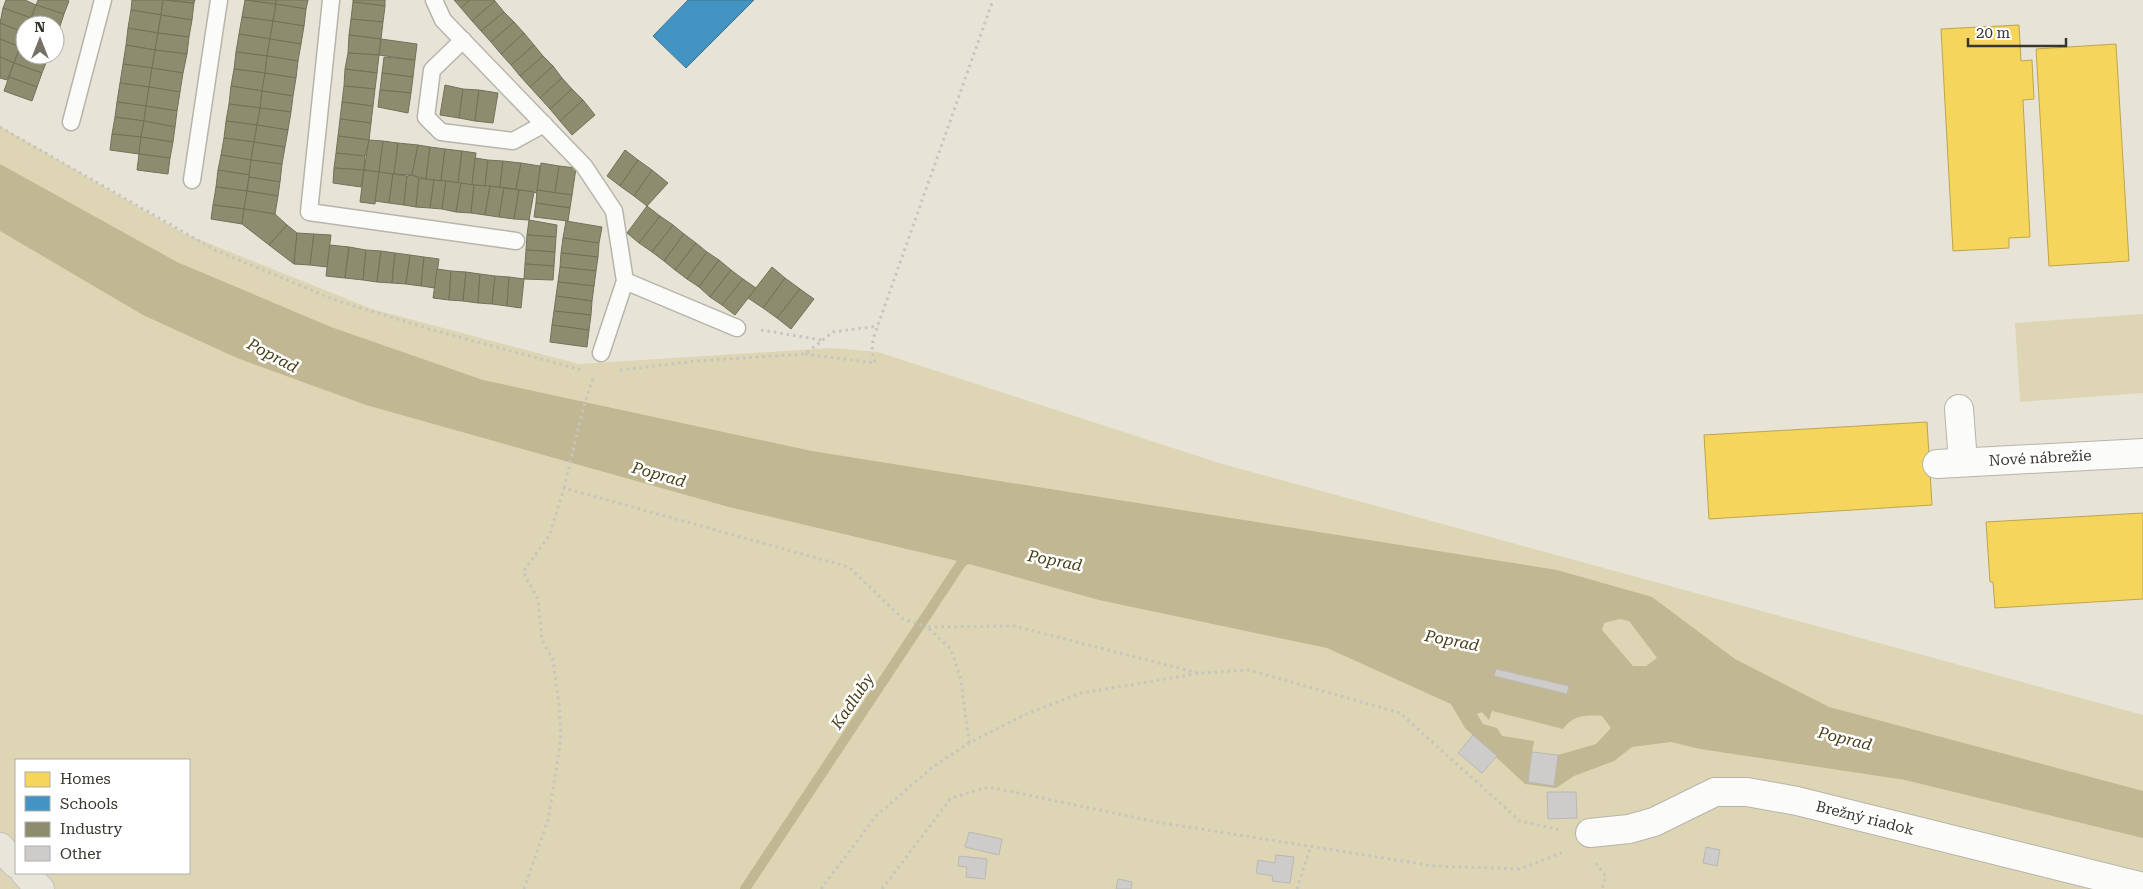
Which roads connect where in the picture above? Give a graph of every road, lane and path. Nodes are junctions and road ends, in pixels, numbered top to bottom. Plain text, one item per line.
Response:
1 (103, 0) edge
2 (219, 0) edge
3 (331, 0) edge
4 (434, 0) edge
5 (993, 0) edge
6 (463, 40) junction
7 (71, 122) dead end
8 (544, 124) junction
9 (0, 127) edge
10 (192, 180) dead end
11 (516, 241) dead end
12 (625, 281) junction
13 (737, 328) joint
14 (822, 340) dead end
15 (600, 353) dead end
16 (805, 354) dead end
17 (1959, 409) dead end
18 (2143, 453) edge
19 (564, 488) junction
20 (927, 627) junction
21 (1201, 674) junction
22 (969, 743) junction
23 (1590, 833) junction
24 (1311, 845) junction
25 (0, 847) edge
26 (15, 863) edge
27 (26, 874) edge
28 (2143, 887) edge
29 (40, 889) edge
30 (524, 889) edge
31 (821, 889) edge
32 (882, 889) edge
33 (1297, 889) edge

1 - 7 lane
2 - 10 lane
3 - 11 lane
4 - 6 lane
5 - 16 path
6 - 8 lane
6 - 8 lane
8 - 12 lane
9 - 19 path
12 - 13 lane
12 - 15 lane
13 - 14 path
17 - 18 street, Nové nábrežie
19 - 20 path
19 - 30 path
20 - 21 path
20 - 22 path
21 - 22 path
21 - 23 path
22 - 31 path
23 - 24 path
23 - 28 street, Brežný riadok
24 - 32 path
24 - 33 path
25 - 26 main road
27 - 29 main road

